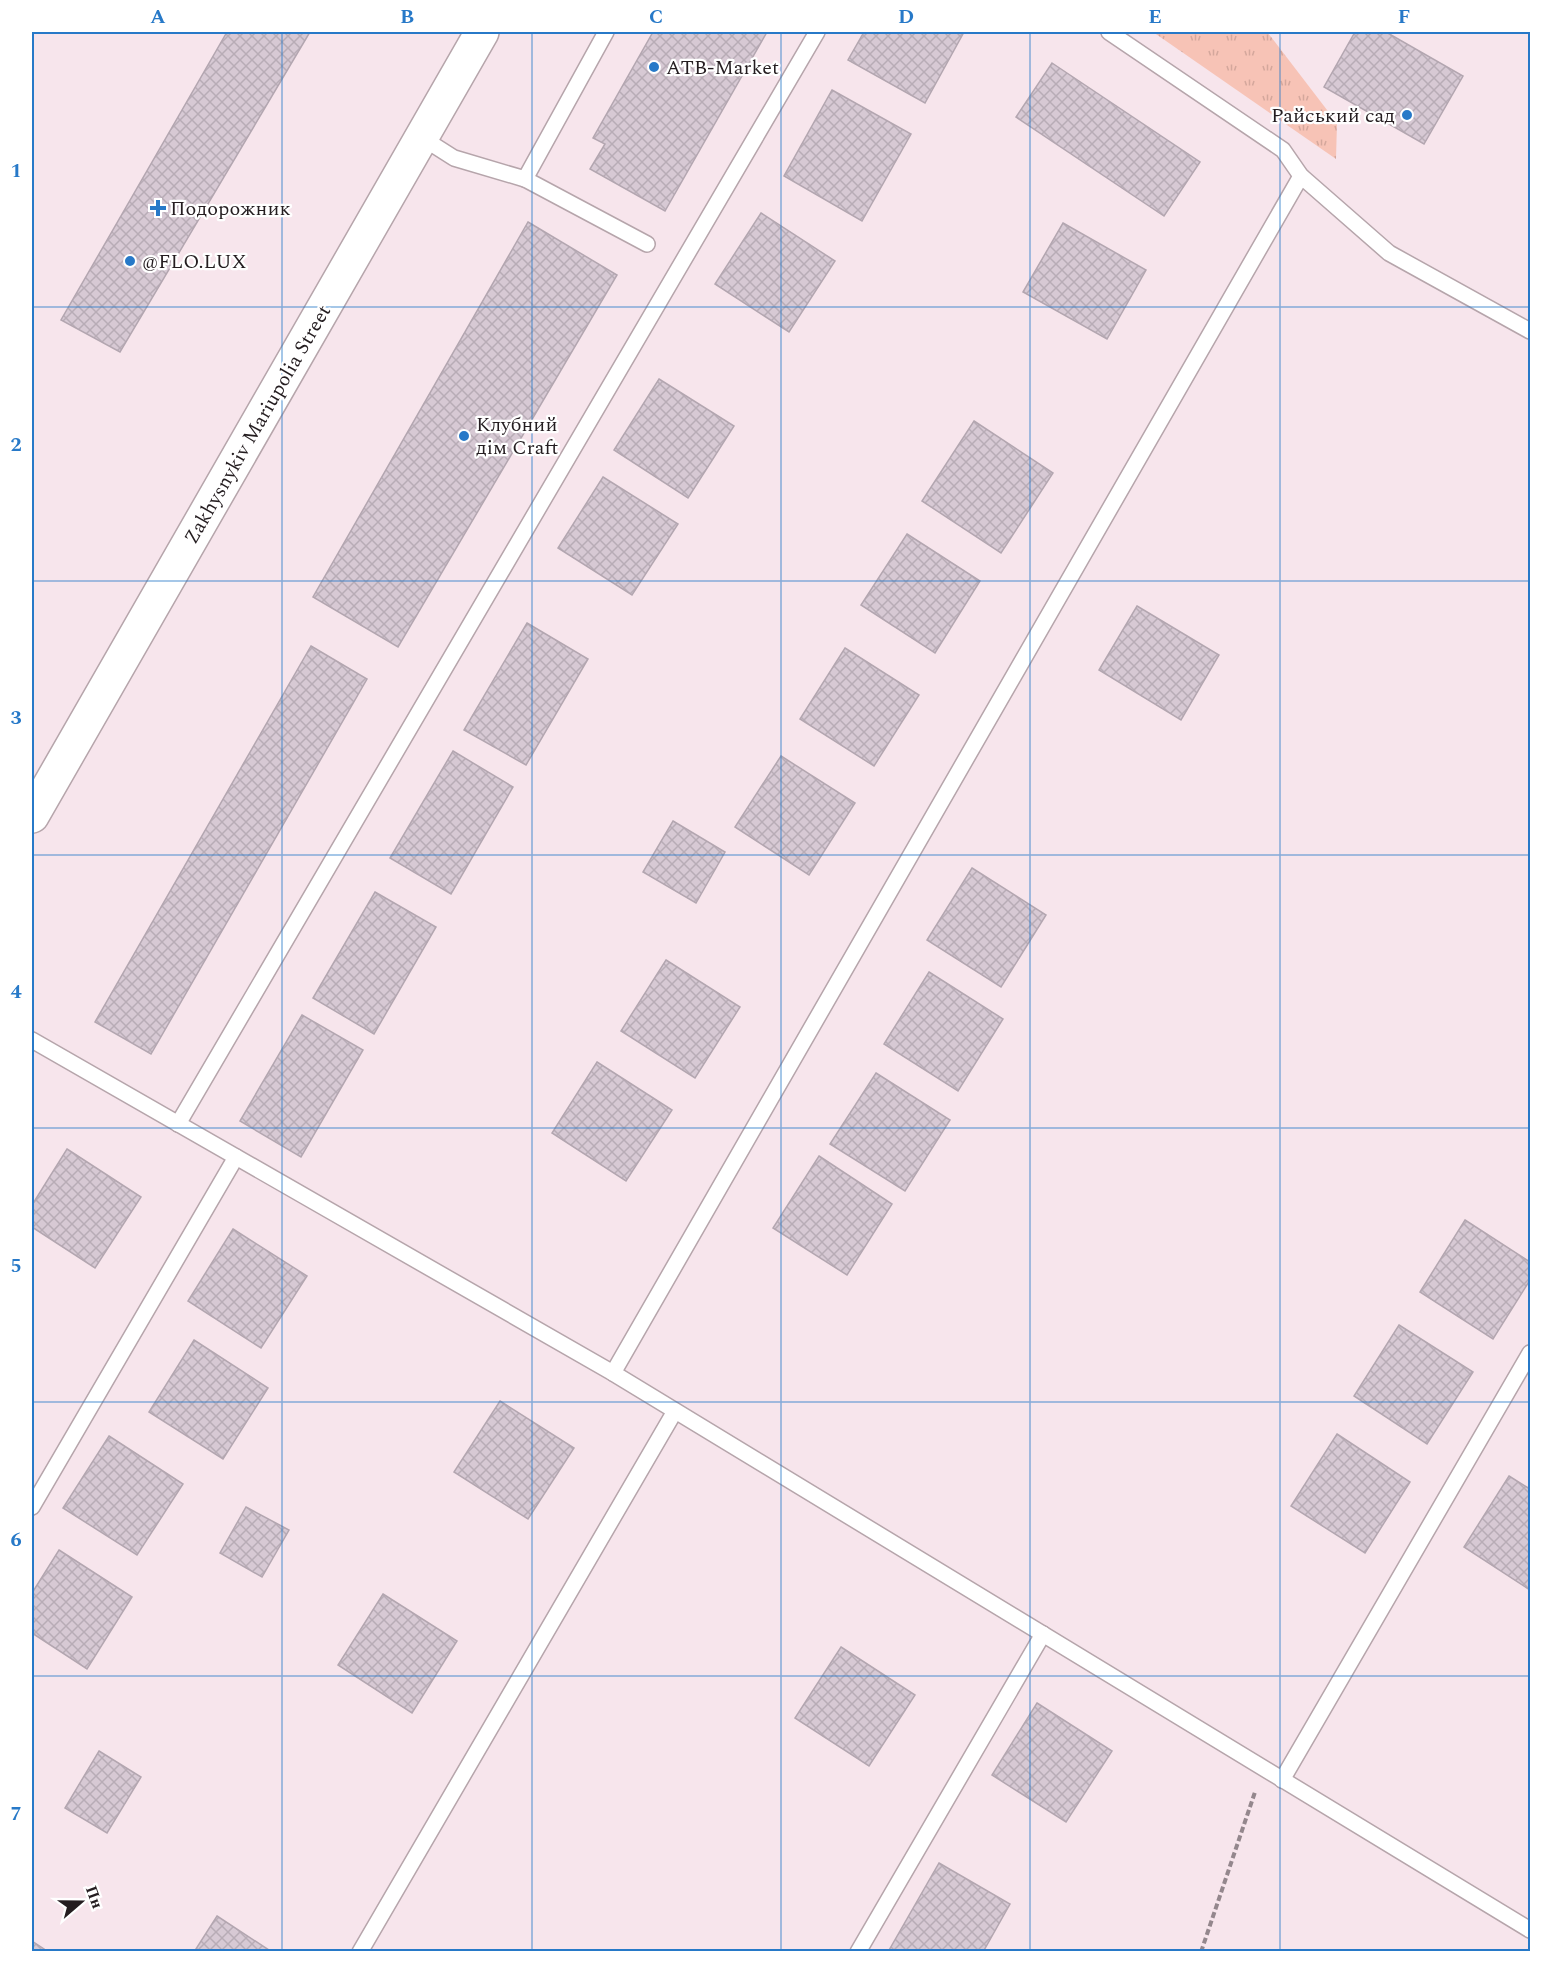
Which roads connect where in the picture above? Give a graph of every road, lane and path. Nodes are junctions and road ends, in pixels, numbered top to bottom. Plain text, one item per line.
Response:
1 (482, 32) edge
2 (606, 32) edge
3 (817, 32) edge
4 (1109, 32) edge
5 (421, 137) junction
6 (1301, 176) junction
7 (525, 178) junction
8 (647, 244) dead end
9 (1530, 331) edge
10 (32, 816) edge
11 (32, 1040) edge
12 (178, 1124) junction
13 (236, 1157) junction
14 (1530, 1353) edge
15 (613, 1373) junction
16 (675, 1411) junction
17 (32, 1507) edge
18 (1043, 1634) junction
19 (1263, 1768) junction
20 (1282, 1780) junction
21 (1530, 1930) edge
22 (360, 1952) edge
23 (858, 1952) edge
24 (1201, 1952) edge

1 - 5 main road, Zakhysnykiv Mariupolia Street
2 - 7 lane
3 - 12 lane
4 - 6 lane
5 - 7 lane
5 - 10 main road, Zakhysnykiv Mariupolia Street
6 - 9 lane
6 - 15 lane
7 - 8 lane
11 - 12 lane
12 - 13 lane
13 - 15 lane
13 - 17 lane
14 - 20 lane
15 - 16 lane
16 - 18 lane
16 - 22 lane
18 - 19 lane
18 - 23 lane
19 - 20 lane
19 - 24 path
20 - 21 lane

